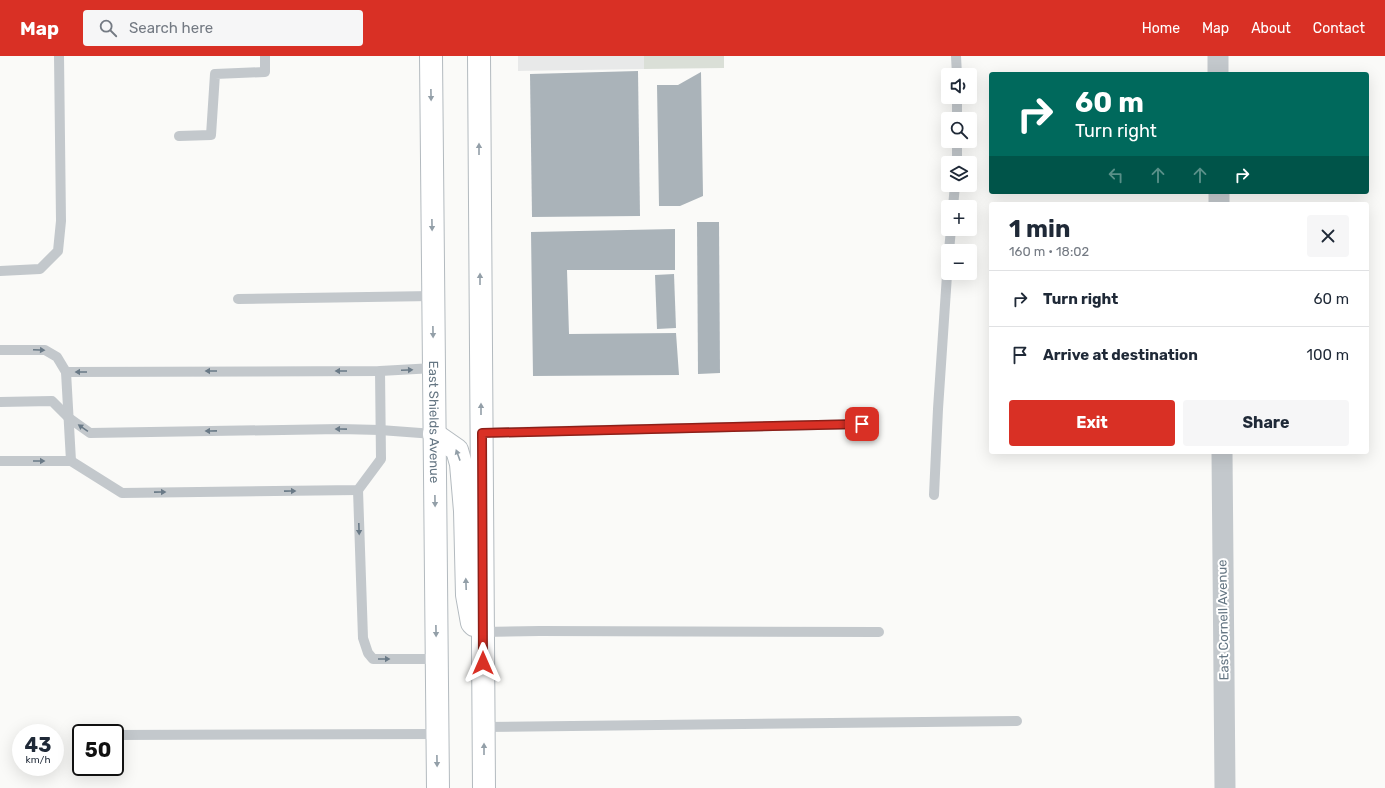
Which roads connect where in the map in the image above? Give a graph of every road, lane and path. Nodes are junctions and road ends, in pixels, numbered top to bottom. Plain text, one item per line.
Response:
1 (58, 56) edge
2 (265, 56) edge
3 (431, 56) edge
4 (479, 56) edge
5 (956, 56) edge
6 (1218, 56) edge
7 (957, 68) edge
8 (1218, 72) edge
9 (179, 136) dead end
10 (0, 271) edge
11 (947, 280) edge
12 (433, 296) junction
13 (238, 299) dead end
14 (0, 350) edge
15 (434, 368) junction
16 (380, 371) junction
17 (66, 372) junction
18 (0, 402) edge
19 (69, 418) junction
20 (862, 424) dead end
21 (380, 430) junction
22 (482, 433) junction
23 (434, 434) junction
24 (1222, 454) edge
25 (0, 461) edge
26 (70, 461) junction
27 (358, 490) junction
28 (934, 495) dead end
29 (483, 632) junction
30 (879, 632) dead end
31 (436, 659) junction
32 (1017, 721) dead end
33 (484, 727) junction
34 (437, 734) junction
35 (124, 735) edge
36 (438, 788) edge
37 (484, 788) edge
38 (1225, 788) edge

1 - 10 lane
2 - 9 lane
3 -> 12 main road, East Shields Avenue
22 -> 4 main road
5 - 7 lane
6 - 8 street
11 - 28 lane
12 - 13 lane
12 -> 15 main road, East Shields Avenue
14 -> 17 lane
16 -> 15 lane
15 - 23 main road, East Shields Avenue
16 -> 17 lane
16 - 21 lane
17 - 19 lane
18 - 19 lane
21 -> 19 lane
19 - 26 lane
20 - 22 lane
21 - 23 lane
21 - 27 lane
22 - 29 main road
29 -> 23 main road
23 -> 31 main road, East Shields Avenue
24 - 38 street, East Cornell Avenue
25 -> 26 lane
26 -> 27 lane
27 -> 31 lane
29 - 30 lane
29 - 33 main road
31 - 34 main road, East Shields Avenue
32 - 33 lane
37 -> 33 main road
34 - 35 lane
34 -> 36 main road, East Shields Avenue

